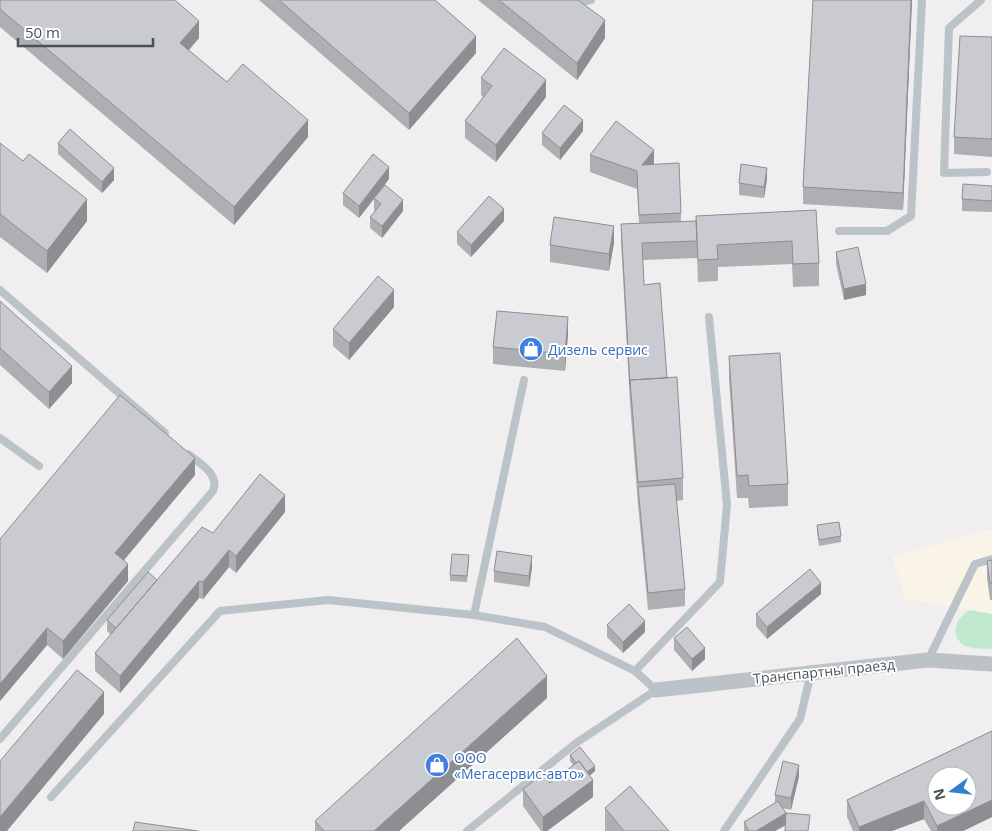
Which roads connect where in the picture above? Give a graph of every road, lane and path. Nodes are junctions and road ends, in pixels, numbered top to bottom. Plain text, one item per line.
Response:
1 (579, 0) edge
2 (591, 0) edge
3 (922, 0) edge
4 (981, 0) edge
5 (987, 172) dead end
6 (839, 231) dead end
7 (0, 290) edge
8 (710, 317) dead end
9 (524, 380) dead end
10 (169, 437) edge
11 (0, 438) edge
12 (184, 450) edge
13 (39, 466) dead end
14 (992, 559) edge
15 (474, 615) junction
16 (928, 660) junction
17 (992, 664) edge
18 (635, 671) junction
19 (811, 673) junction
20 (656, 690) junction
21 (0, 739) edge
22 (50, 797) dead end
23 (467, 831) edge
24 (724, 831) edge

1 - 2 lane
3 - 6 lane
4 - 5 lane
7 - 10 lane
8 - 18 lane
9 - 15 lane
11 - 13 lane
12 - 21 lane
14 - 16 lane
15 - 18 lane
15 - 22 lane
16 - 17 street, Транспартны праезд
16 - 19 street, Транспартны праезд
18 - 20 lane
19 - 20 street, Транспартны праезд
19 - 24 lane
20 - 23 lane

